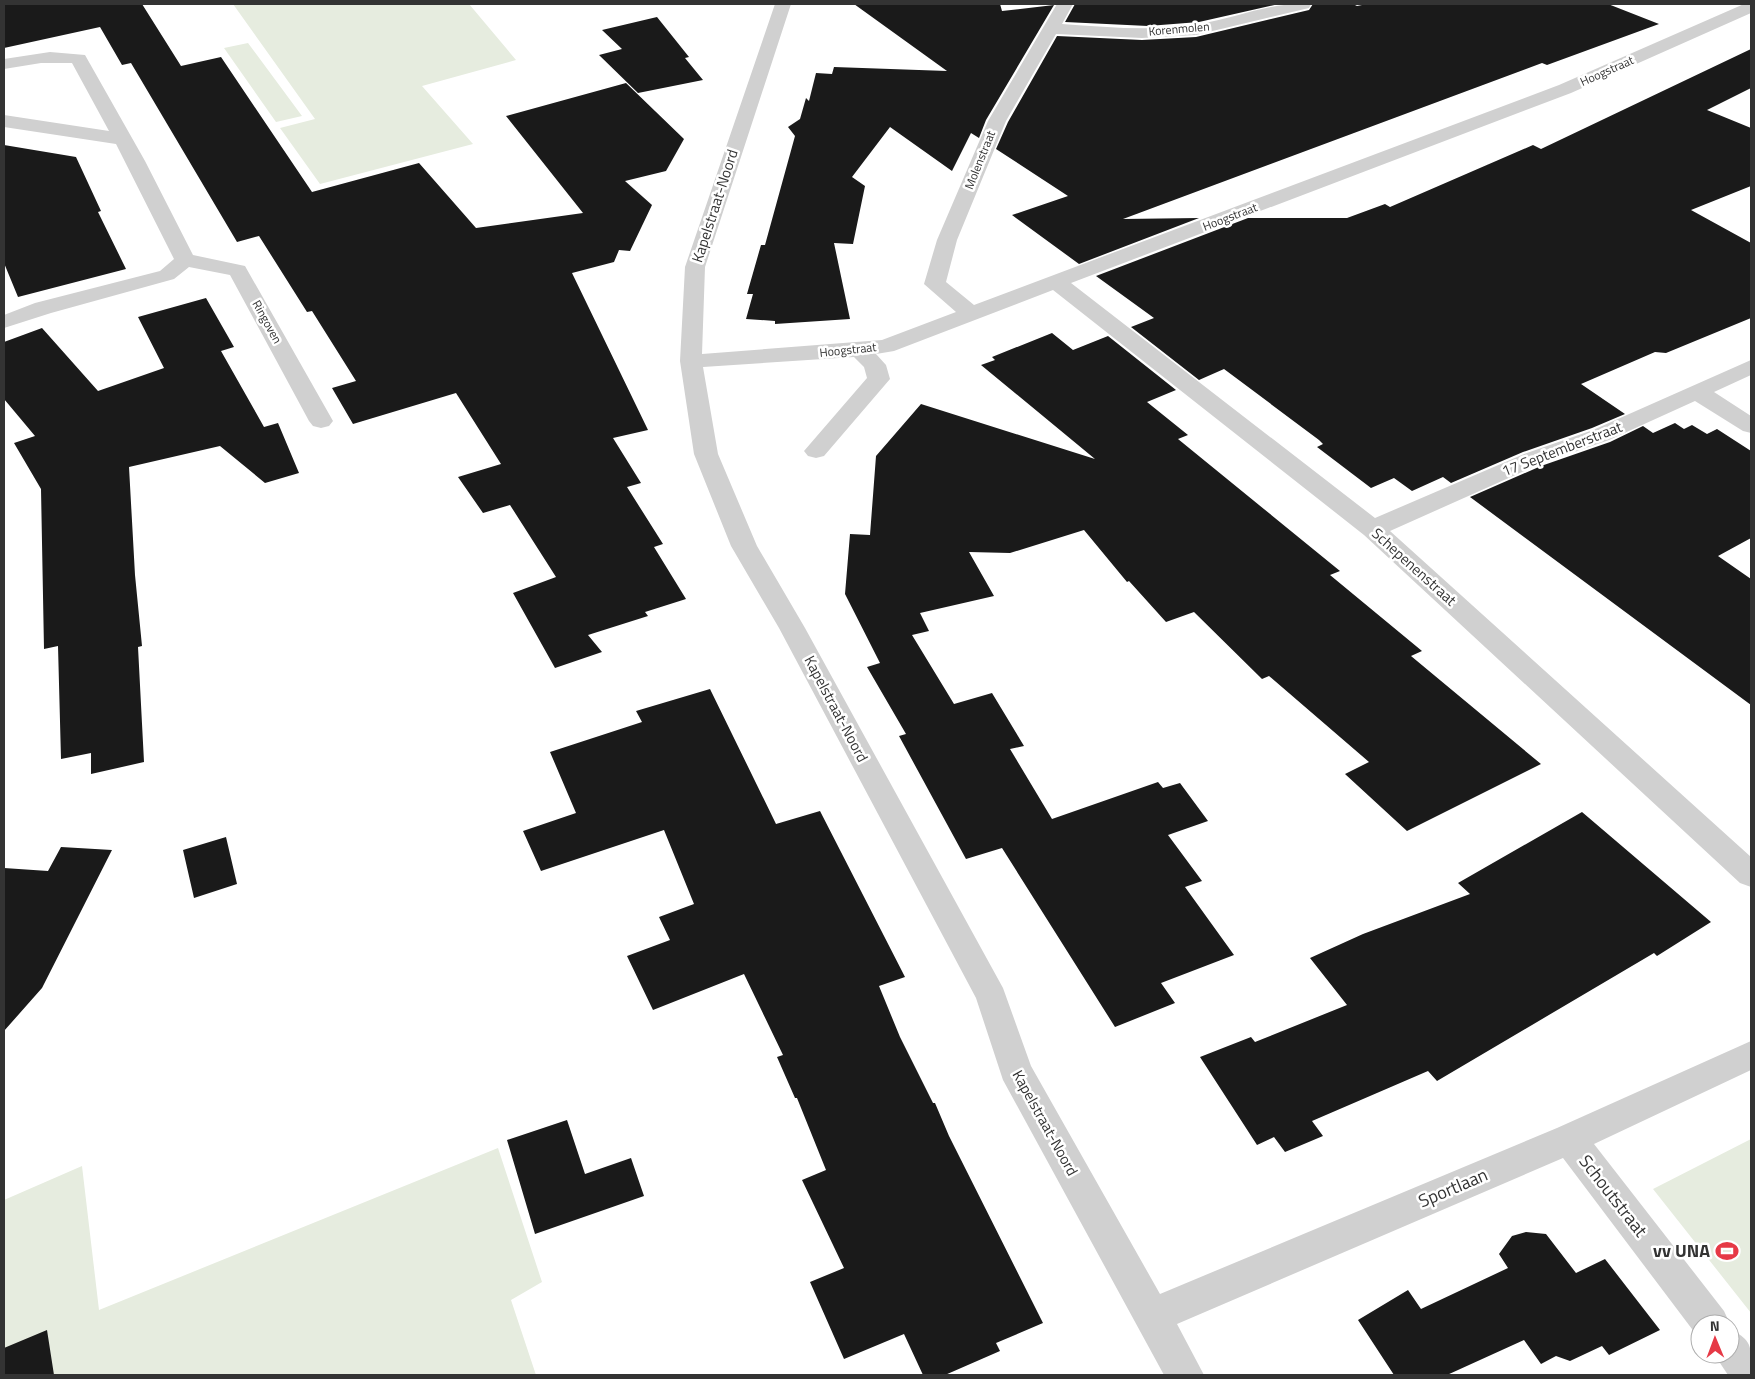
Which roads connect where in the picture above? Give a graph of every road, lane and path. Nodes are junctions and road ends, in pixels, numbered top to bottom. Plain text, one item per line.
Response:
1 (1065, 4) edge
2 (1303, 4) edge
3 (1751, 7) edge
4 (776, 8) edge
5 (1051, 28) junction
6 (4, 64) edge
7 (4, 122) edge
8 (123, 139) junction
9 (185, 260) junction
10 (1057, 283) junction
11 (971, 314) junction
12 (4, 322) edge
13 (859, 350) junction
14 (691, 361) junction
15 (1751, 368) edge
16 (1698, 392) junction
17 (321, 421) dead end
18 (1751, 426) edge
19 (816, 451) dead end
20 (1373, 529) junction
21 (1751, 875) edge
22 (1751, 1055) edge
23 (1569, 1139) junction
24 (1703, 1314) edge
25 (1152, 1316) junction
26 (1740, 1361) edge
27 (1185, 1375) edge
28 (1751, 1375) edge

1 - 5 street, Molenstraat
2 - 5 street, Korenmolen
3 - 10 street, Hoogstraat
4 - 14 street, Kapelstraat-Noord
5 - 11 street, Molenstraat
6 - 8 street
7 - 8 street
8 - 9 street
9 - 12 street
9 - 17 street, Ringoven
10 - 11 street, Hoogstraat
10 - 20 street, Schepenenstraat
11 - 13 street, Hoogstraat
13 - 14 street, Hoogstraat
13 - 19 street
14 - 25 street, Kapelstraat-Noord
15 - 16 street, 17 Septemberstraat
16 - 18 street
16 - 20 street, 17 Septemberstraat
20 - 21 street, Schepenenstraat
22 - 23 street, Sportlaan
23 - 24 street, Schoutstraat
23 - 25 street, Sportlaan
25 - 27 street, Kapelstraat-Noord
26 - 28 street

